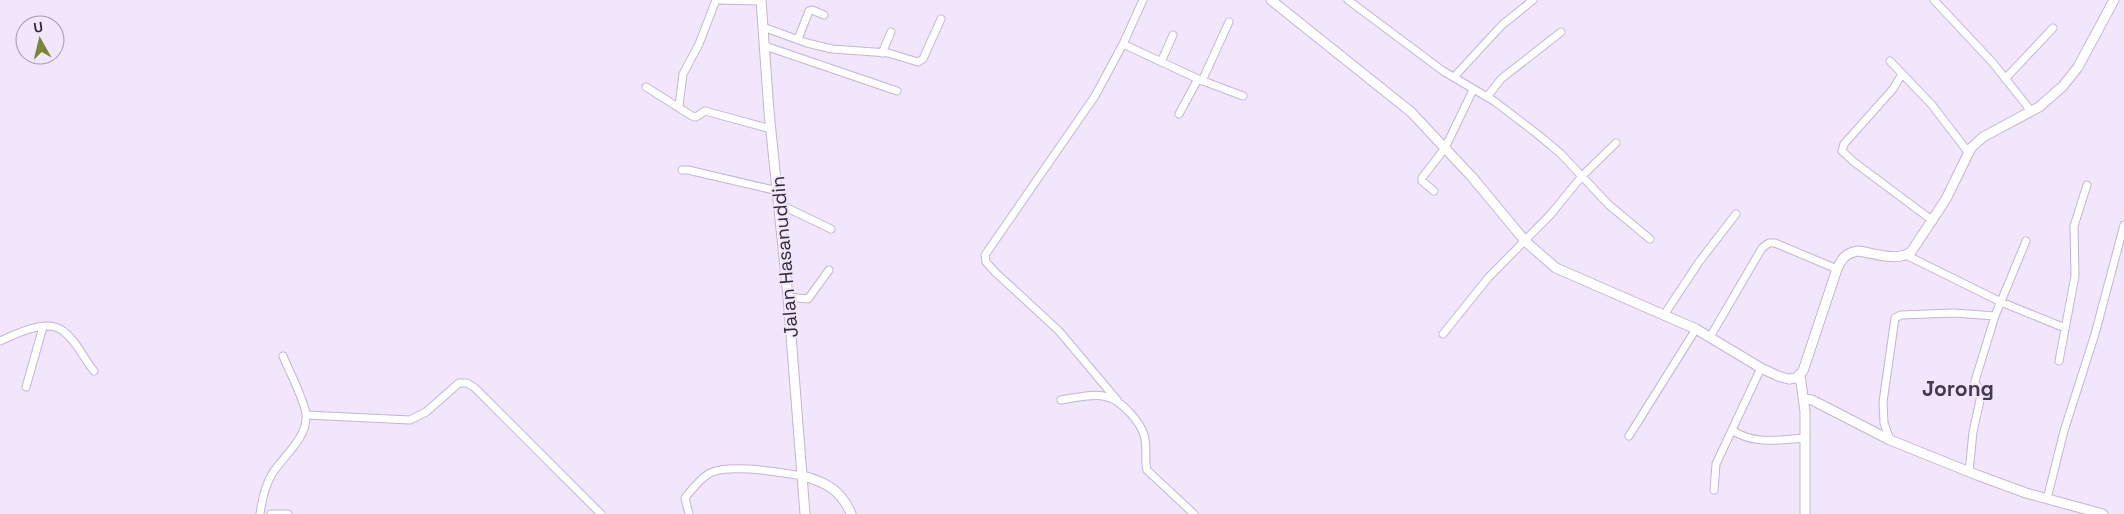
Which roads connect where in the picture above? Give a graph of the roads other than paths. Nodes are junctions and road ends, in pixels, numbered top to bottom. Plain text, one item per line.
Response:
1 (718, 0) edge
2 (1143, 0) edge
3 (1271, 0) edge
4 (1348, 0) edge
5 (1533, 0) edge
6 (1934, 0) edge
7 (2114, 0) edge
8 (761, 1) edge
9 (824, 15) dead end
10 (941, 19) dead end
11 (1229, 22) dead end
12 (763, 27) junction
13 (2053, 28) dead end
14 (891, 32) dead end
15 (1562, 32) dead end
16 (1173, 35) dead end
17 (798, 40) junction
18 (1123, 44) junction
19 (764, 46) junction
20 (882, 52) junction
21 (1890, 61) dead end
22 (1161, 62) junction
23 (1902, 74) junction
24 (1454, 78) junction
25 (2005, 79) junction
26 (1200, 80) junction
27 (646, 87) dead end
28 (897, 90) dead end
29 (1473, 90) junction
30 (1243, 96) dead end
31 (1487, 97) junction
32 (678, 106) junction
33 (2031, 111) junction
34 (1179, 114) dead end
35 (771, 129) junction
36 (1616, 143) dead end
37 (1445, 148) junction
38 (1968, 152) junction
39 (682, 170) dead end
40 (1582, 176) junction
41 (2087, 185) dead end
42 (778, 191) junction
43 (1434, 191) dead end
44 (779, 204) junction
45 (1736, 214) dead end
46 (1933, 221) junction
47 (2124, 224) edge
48 (831, 229) dead end
49 (1650, 239) dead end
50 (1524, 240) junction
51 (2026, 241) dead end
52 (1906, 255) junction
53 (1837, 269) junction
54 (829, 270) dead end
55 (788, 301) junction
56 (2001, 302) junction
57 (1664, 315) junction
58 (1995, 316) junction
59 (43, 327) junction
60 (2065, 328) junction
61 (1696, 329) junction
62 (1443, 334) dead end
63 (1710, 336) junction
64 (0, 341) edge
65 (283, 356) dead end
66 (2059, 361) dead end
67 (1762, 368) junction
68 (94, 371) dead end
69 (1800, 375) junction
70 (26, 387) dead end
71 (1804, 399) junction
72 (1060, 400) dead end
73 (1117, 400) junction
74 (306, 415) junction
75 (1732, 430) junction
76 (1629, 436) dead end
77 (1806, 438) junction
78 (1890, 440) junction
79 (1969, 472) junction
80 (803, 476) junction
81 (1714, 490) dead end
82 (2047, 500) junction
83 (260, 514) edge
84 (271, 514) edge
85 (288, 514) edge
86 (601, 514) edge
87 (689, 514) edge
88 (805, 514) edge
89 (851, 514) edge
90 (1194, 514) edge
91 (1805, 514) edge
92 (2103, 514) edge

1 - 8 street
1 - 32 street
2 - 18 street
3 - 37 street
4 - 24 street
5 - 24 street
6 - 25 street
7 - 33 street
8 - 12 street, Jalan Hasanuddin
9 - 17 street
10 - 20 street
11 - 26 street
12 - 17 street
12 - 19 street, Jalan Hasanuddin
13 - 25 street
14 - 20 street
15 - 31 street
16 - 22 street
17 - 20 street
18 - 22 street
18 - 73 street
19 - 28 street
19 - 35 street, Jalan Hasanuddin
21 - 23 street
22 - 26 street
23 - 38 street
23 - 46 street
24 - 29 street
25 - 33 street
26 - 30 street
26 - 34 street
27 - 32 street
29 - 31 street
29 - 37 street
31 - 40 street
32 - 35 street
33 - 38 street
35 - 42 street, Jalan Hasanuddin
36 - 40 street
37 - 43 street
37 - 50 street
38 - 46 street
39 - 42 street
40 - 49 street
40 - 50 street
41 - 60 street
42 - 44 street, Jalan Hasanuddin
44 - 48 street
44 - 55 street, Jalan Hasanuddin
45 - 57 street
46 - 52 street
47 - 82 street
50 - 57 street
50 - 62 street
51 - 56 street
52 - 53 street
52 - 56 street
53 - 63 street
53 - 69 street
54 - 55 street
55 - 80 street, Jalan Hasanuddin
56 - 58 street
56 - 60 street
57 - 61 street
58 - 78 street
58 - 79 street
59 - 64 street
59 - 68 street
59 - 70 street
60 - 66 street
61 - 63 street
61 - 76 street
63 - 67 street
65 - 74 street
67 - 69 street
67 - 75 street
69 - 71 street
71 - 77 street
71 - 78 street
72 - 73 street
73 - 90 street
74 - 83 street
74 - 86 street
75 - 77 street
75 - 81 street
77 - 91 street
78 - 79 street
79 - 82 street
80 - 87 street
80 - 88 street, Jalan Hasanuddin
80 - 89 street
82 - 92 street
84 - 85 street

